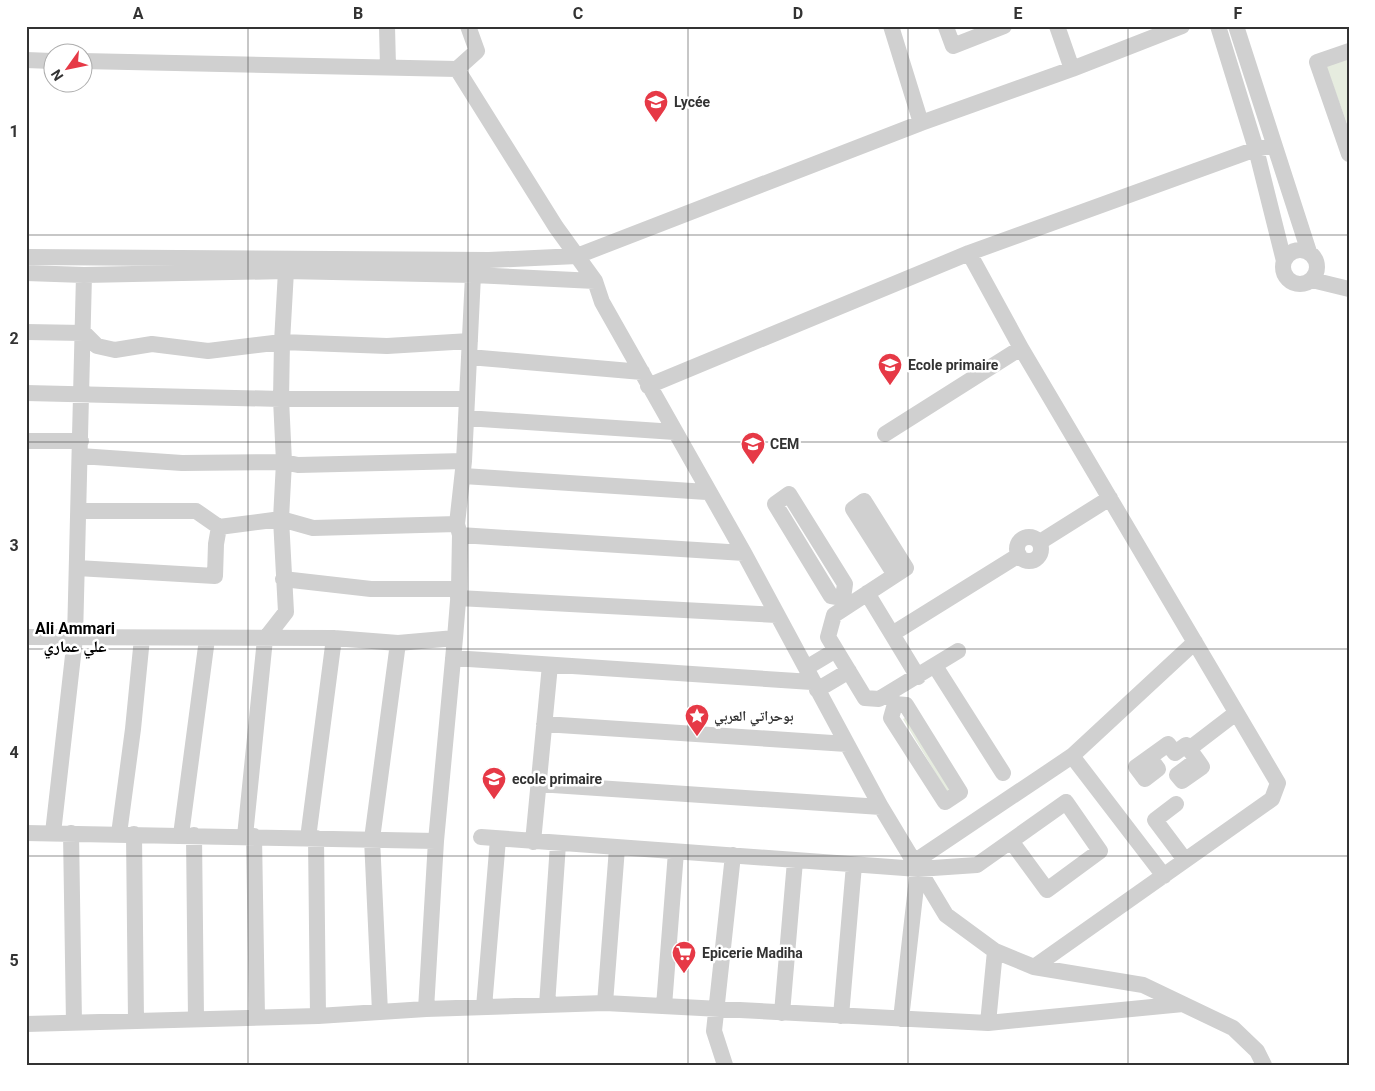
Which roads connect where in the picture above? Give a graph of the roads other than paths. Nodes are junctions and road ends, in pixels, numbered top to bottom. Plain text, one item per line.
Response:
1 (387, 26) edge
2 (468, 26) edge
3 (891, 26) edge
4 (1004, 26) edge
5 (1057, 26) edge
6 (1182, 26) edge
7 (1218, 26) edge
8 (1236, 26) edge
9 (946, 27) edge
10 (1349, 51) edge
11 (26, 60) edge
12 (42, 61) edge
13 (92, 62) edge
14 (388, 67) junction
15 (457, 69) junction
16 (1072, 69) junction
17 (921, 123) junction
18 (1274, 144) junction
19 (1347, 145) edge
20 (1256, 149) junction
21 (1309, 252) junction
22 (969, 253) junction
23 (577, 256) junction
24 (26, 257) edge
25 (1284, 261) junction
26 (286, 271) junction
27 (26, 273) edge
28 (84, 275) junction
29 (473, 275) junction
30 (1312, 280) junction
31 (596, 281) junction
32 (1349, 289) edge
33 (26, 332) edge
34 (84, 333) junction
35 (282, 342) junction
36 (1021, 348) junction
37 (469, 349) junction
38 (645, 379) junction
39 (26, 393) edge
40 (82, 395) junction
41 (281, 399) junction
42 (467, 399) junction
43 (466, 418) junction
44 (675, 432) junction
45 (885, 434) dead end
46 (26, 440) edge
47 (81, 449) junction
48 (284, 462) junction
49 (463, 469) junction
50 (708, 492) junction
51 (1110, 498) junction
52 (79, 511) junction
53 (281, 519) junction
54 (219, 527) junction
55 (458, 529) junction
56 (744, 553) junction
57 (77, 568) junction
58 (895, 575) dead end
59 (283, 579) junction
60 (867, 593) junction
61 (458, 594) junction
62 (845, 602) junction
63 (777, 615) junction
64 (892, 634) junction
65 (26, 637) edge
66 (75, 638) junction
67 (142, 638) junction
68 (334, 638) junction
69 (455, 638) junction
70 (208, 639) junction
71 (265, 639) junction
72 (1195, 642) junction
73 (398, 643) junction
74 (836, 650) junction
75 (958, 651) dead end
76 (453, 658) junction
77 (550, 665) junction
78 (935, 666) junction
79 (848, 671) junction
80 (918, 677) junction
81 (812, 680) junction
82 (892, 699) junction
83 (1236, 713) junction
84 (544, 724) junction
85 (847, 744) junction
86 (1072, 756) junction
87 (1150, 758) dead end
88 (1003, 773) dead end
89 (538, 784) junction
90 (1176, 804) dead end
91 (881, 807) junction
92 (26, 833) edge
93 (54, 833) junction
94 (71, 833) junction
95 (126, 834) junction
96 (188, 835) junction
97 (250, 836) junction
98 (312, 838) junction
99 (372, 839) junction
100 (436, 841) junction
101 (1011, 841) junction
102 (533, 842) junction
103 (558, 844) junction
104 (616, 848) junction
105 (676, 852) junction
106 (733, 855) junction
107 (795, 860) junction
108 (1186, 860) junction
109 (854, 865) junction
110 (916, 865) junction
111 (1164, 876) junction
112 (995, 951) junction
113 (1034, 967) junction
114 (605, 1003) junction
115 (1184, 1004) junction
116 (547, 1005) junction
117 (664, 1006) junction
118 (484, 1007) junction
119 (426, 1009) junction
120 (717, 1010) junction
121 (380, 1012) junction
122 (782, 1012) junction
123 (318, 1016) junction
124 (841, 1016) junction
125 (257, 1017) junction
126 (196, 1018) junction
127 (901, 1019) junction
128 (136, 1020) junction
129 (74, 1023) junction
130 (988, 1023) junction
131 (26, 1024) edge
132 (725, 1065) edge
133 (1264, 1065) edge

1 - 14 street
2 - 15 street
3 - 17 street
4 - 9 street
5 - 16 street
6 - 16 street
7 - 20 street
8 - 18 street
10 - 19 street
11 - 12 street
13 - 14 street
14 - 15 street
15 - 23 street
16 - 17 street
17 - 23 street
18 - 20 street
18 - 21 street
20 - 22 street
20 - 25 street
21 - 25 street
21 - 30 street
22 - 36 street
22 - 38 street
23 - 24 street
23 - 31 street
25 - 30 street
26 - 28 street
26 - 29 street
26 - 35 street
27 - 28 street
28 - 34 street
29 - 31 street
29 - 37 street
30 - 32 street
31 - 38 street
33 - 34 street
34 - 35 street
34 - 40 street
35 - 37 street
35 - 41 street
36 - 45 street
36 - 51 street
37 - 38 street
37 - 42 street
38 - 44 street
39 - 40 street
40 - 41 street
40 - 47 street
41 - 42 street
41 - 48 street
42 - 43 street
43 - 44 street
43 - 49 street
44 - 50 street
46 - 47 street
47 - 48 street
47 - 52 street
48 - 49 street
48 - 53 street
49 - 50 street
49 - 55 street
50 - 56 street
51 - 64 street
51 - 72 street
52 - 54 street
52 - 57 street
53 - 54 street
53 - 55 street
53 - 59 street
54 - 57 street
55 - 56 street
55 - 61 street
56 - 63 street
57 - 66 street
58 - 60 street
59 - 61 street
59 - 71 street
60 - 62 street
60 - 64 street
61 - 63 street
61 - 69 street
62 - 62 street
62 - 74 street
63 - 81 street
64 - 80 street
65 - 66 street
66 - 67 street
66 - 93 street
67 - 70 street
67 - 95 street
68 - 71 street
68 - 73 street
68 - 98 street
69 - 73 street
69 - 76 street
70 - 71 street
70 - 96 street
71 - 97 street
72 - 83 street
72 - 86 street
73 - 99 street
74 - 79 street
74 - 81 street
75 - 78 street
76 - 77 street
76 - 100 street
77 - 81 street
77 - 84 street
78 - 80 street
78 - 88 street
79 - 81 street
79 - 82 street
80 - 82 street
81 - 85 street
82 - 82 street
83 - 87 street
83 - 108 street
84 - 85 street
84 - 89 street
85 - 91 street
86 - 110 street
86 - 111 street
89 - 91 street
89 - 102 street
90 - 108 street
91 - 110 street
92 - 93 street
93 - 94 street
94 - 95 street
94 - 129 street
95 - 96 street
95 - 128 street
96 - 97 street
96 - 126 street
97 - 98 street
97 - 125 street
98 - 99 street
98 - 123 street
99 - 100 street
99 - 121 street
100 - 119 street
101 - 101 street
101 - 110 street
102 - 103 street
102 - 118 street
103 - 104 street
103 - 116 street
104 - 105 street
104 - 114 street
105 - 106 street
105 - 117 street
106 - 107 street
106 - 120 street
107 - 109 street
107 - 122 street
108 - 111 street
109 - 110 street
109 - 124 street
110 - 112 street
110 - 127 street
111 - 113 street
112 - 113 street
112 - 130 street
113 - 115 street
114 - 116 street
114 - 117 street
115 - 130 street
115 - 133 street
116 - 118 street
117 - 120 street
118 - 119 street
119 - 121 street
120 - 122 street
120 - 132 street
121 - 123 street
122 - 124 street
123 - 125 street
124 - 127 street
125 - 126 street
126 - 128 street
127 - 130 street
128 - 129 street
129 - 131 street

